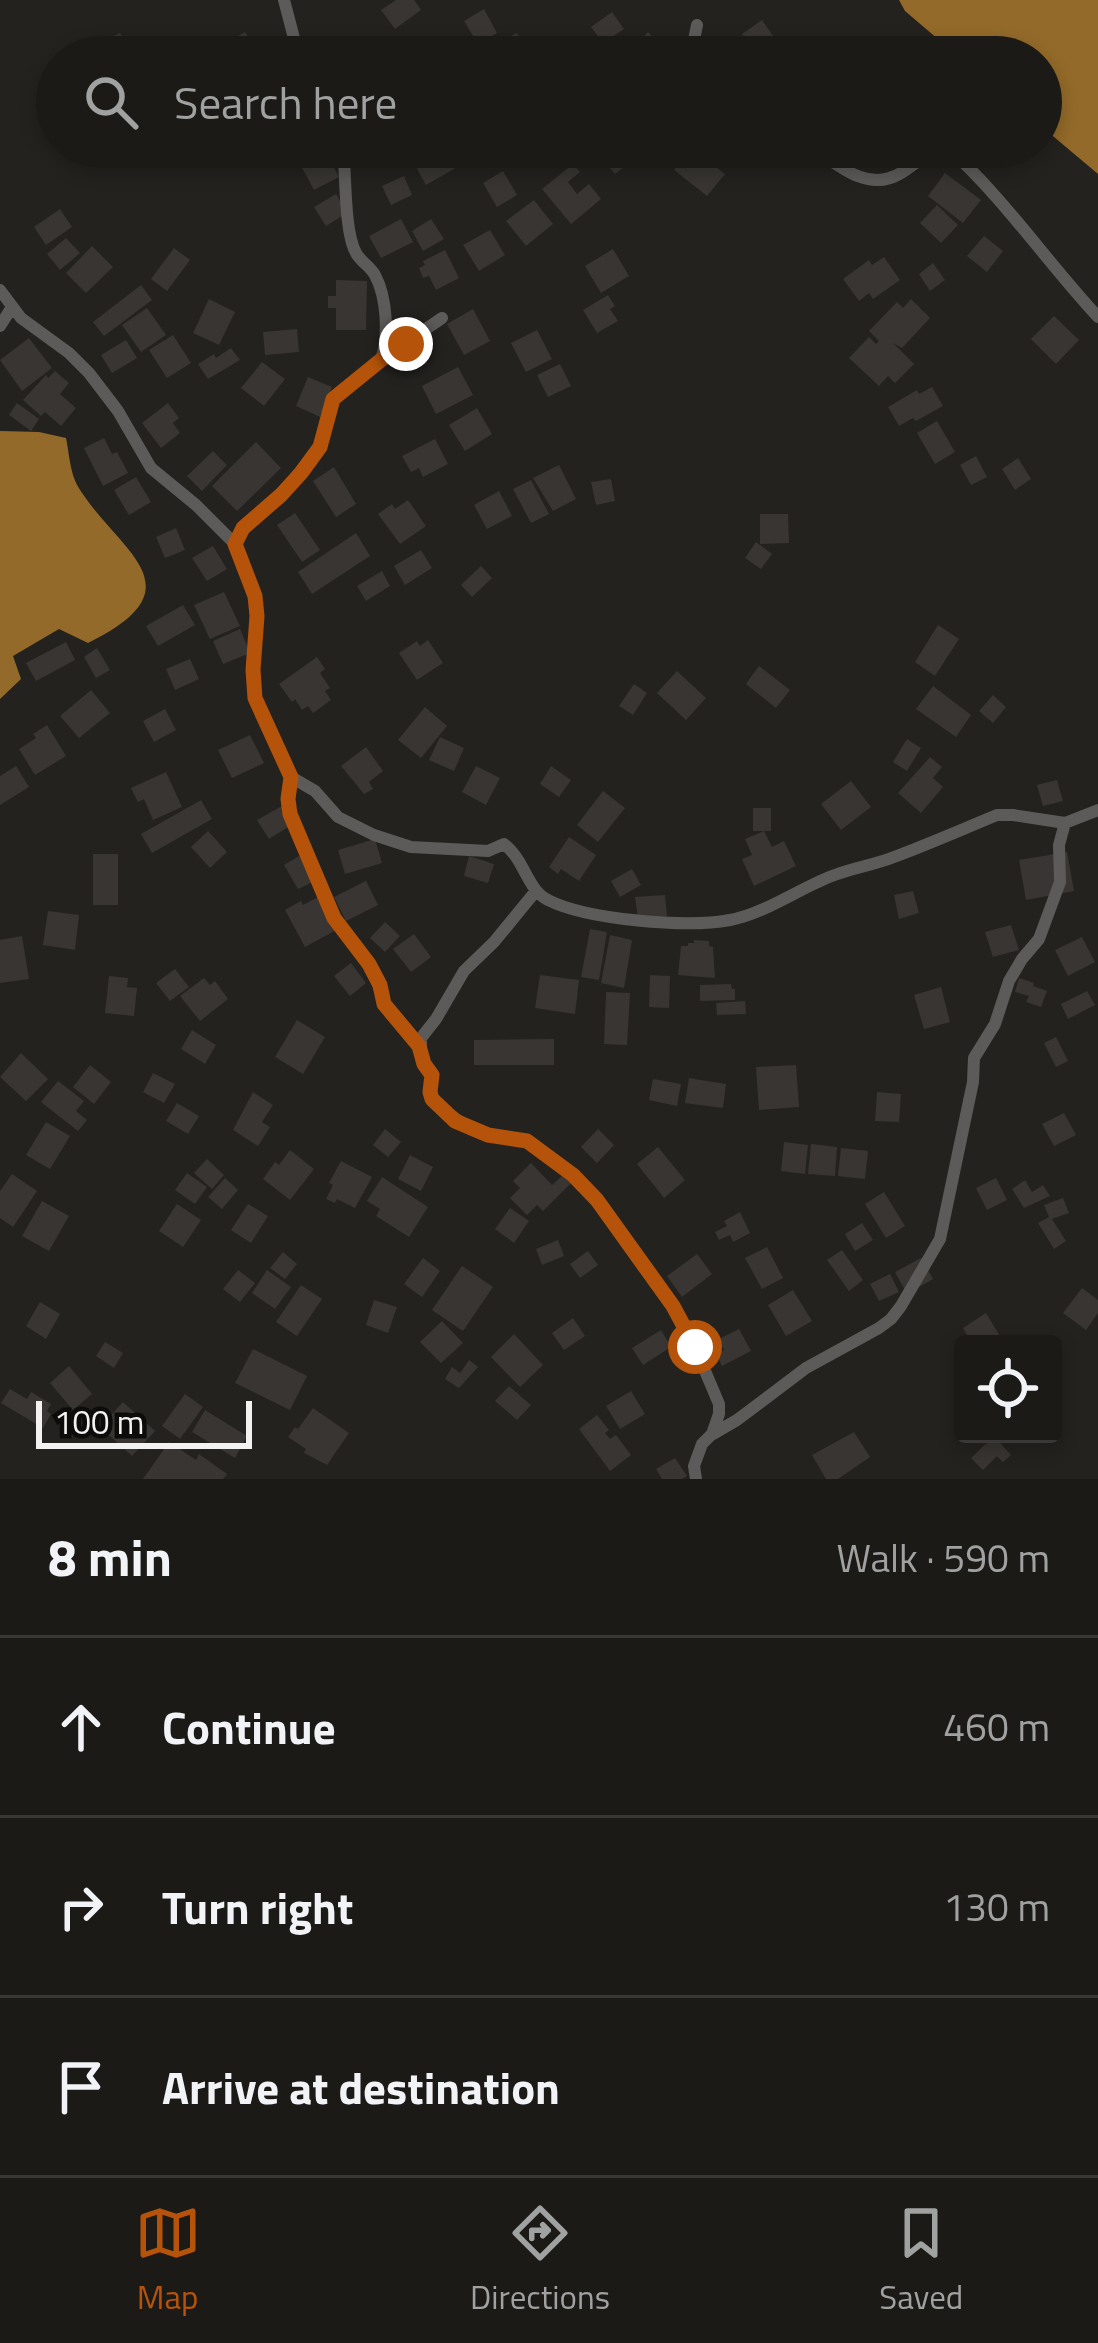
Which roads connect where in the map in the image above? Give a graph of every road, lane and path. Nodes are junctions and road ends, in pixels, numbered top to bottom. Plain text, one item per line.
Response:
1 (284, 0) edge
2 (698, 25) dead end
3 (293, 36) edge
4 (695, 36) edge
5 (345, 168) edge
6 (843, 168) edge
7 (908, 168) edge
8 (966, 168) edge
9 (0, 290) edge
10 (1098, 316) edge
11 (10, 318) edge
12 (442, 318) dead end
13 (381, 360) junction
14 (235, 544) junction
15 (291, 777) junction
16 (1098, 810) edge
17 (1065, 823) junction
18 (535, 892) junction
19 (419, 1046) junction
20 (712, 1434) junction
21 (696, 1479) edge

1 - 3 street
2 - 4 street
5 - 13 street
6 - 7 street
8 - 10 street
9 - 11 street
11 - 14 street
12 - 13 street
13 - 14 street
14 - 15 street
15 - 18 street
15 - 19 street
16 - 17 street
17 - 18 street
17 - 20 street
18 - 19 street
19 - 20 street
20 - 21 street

